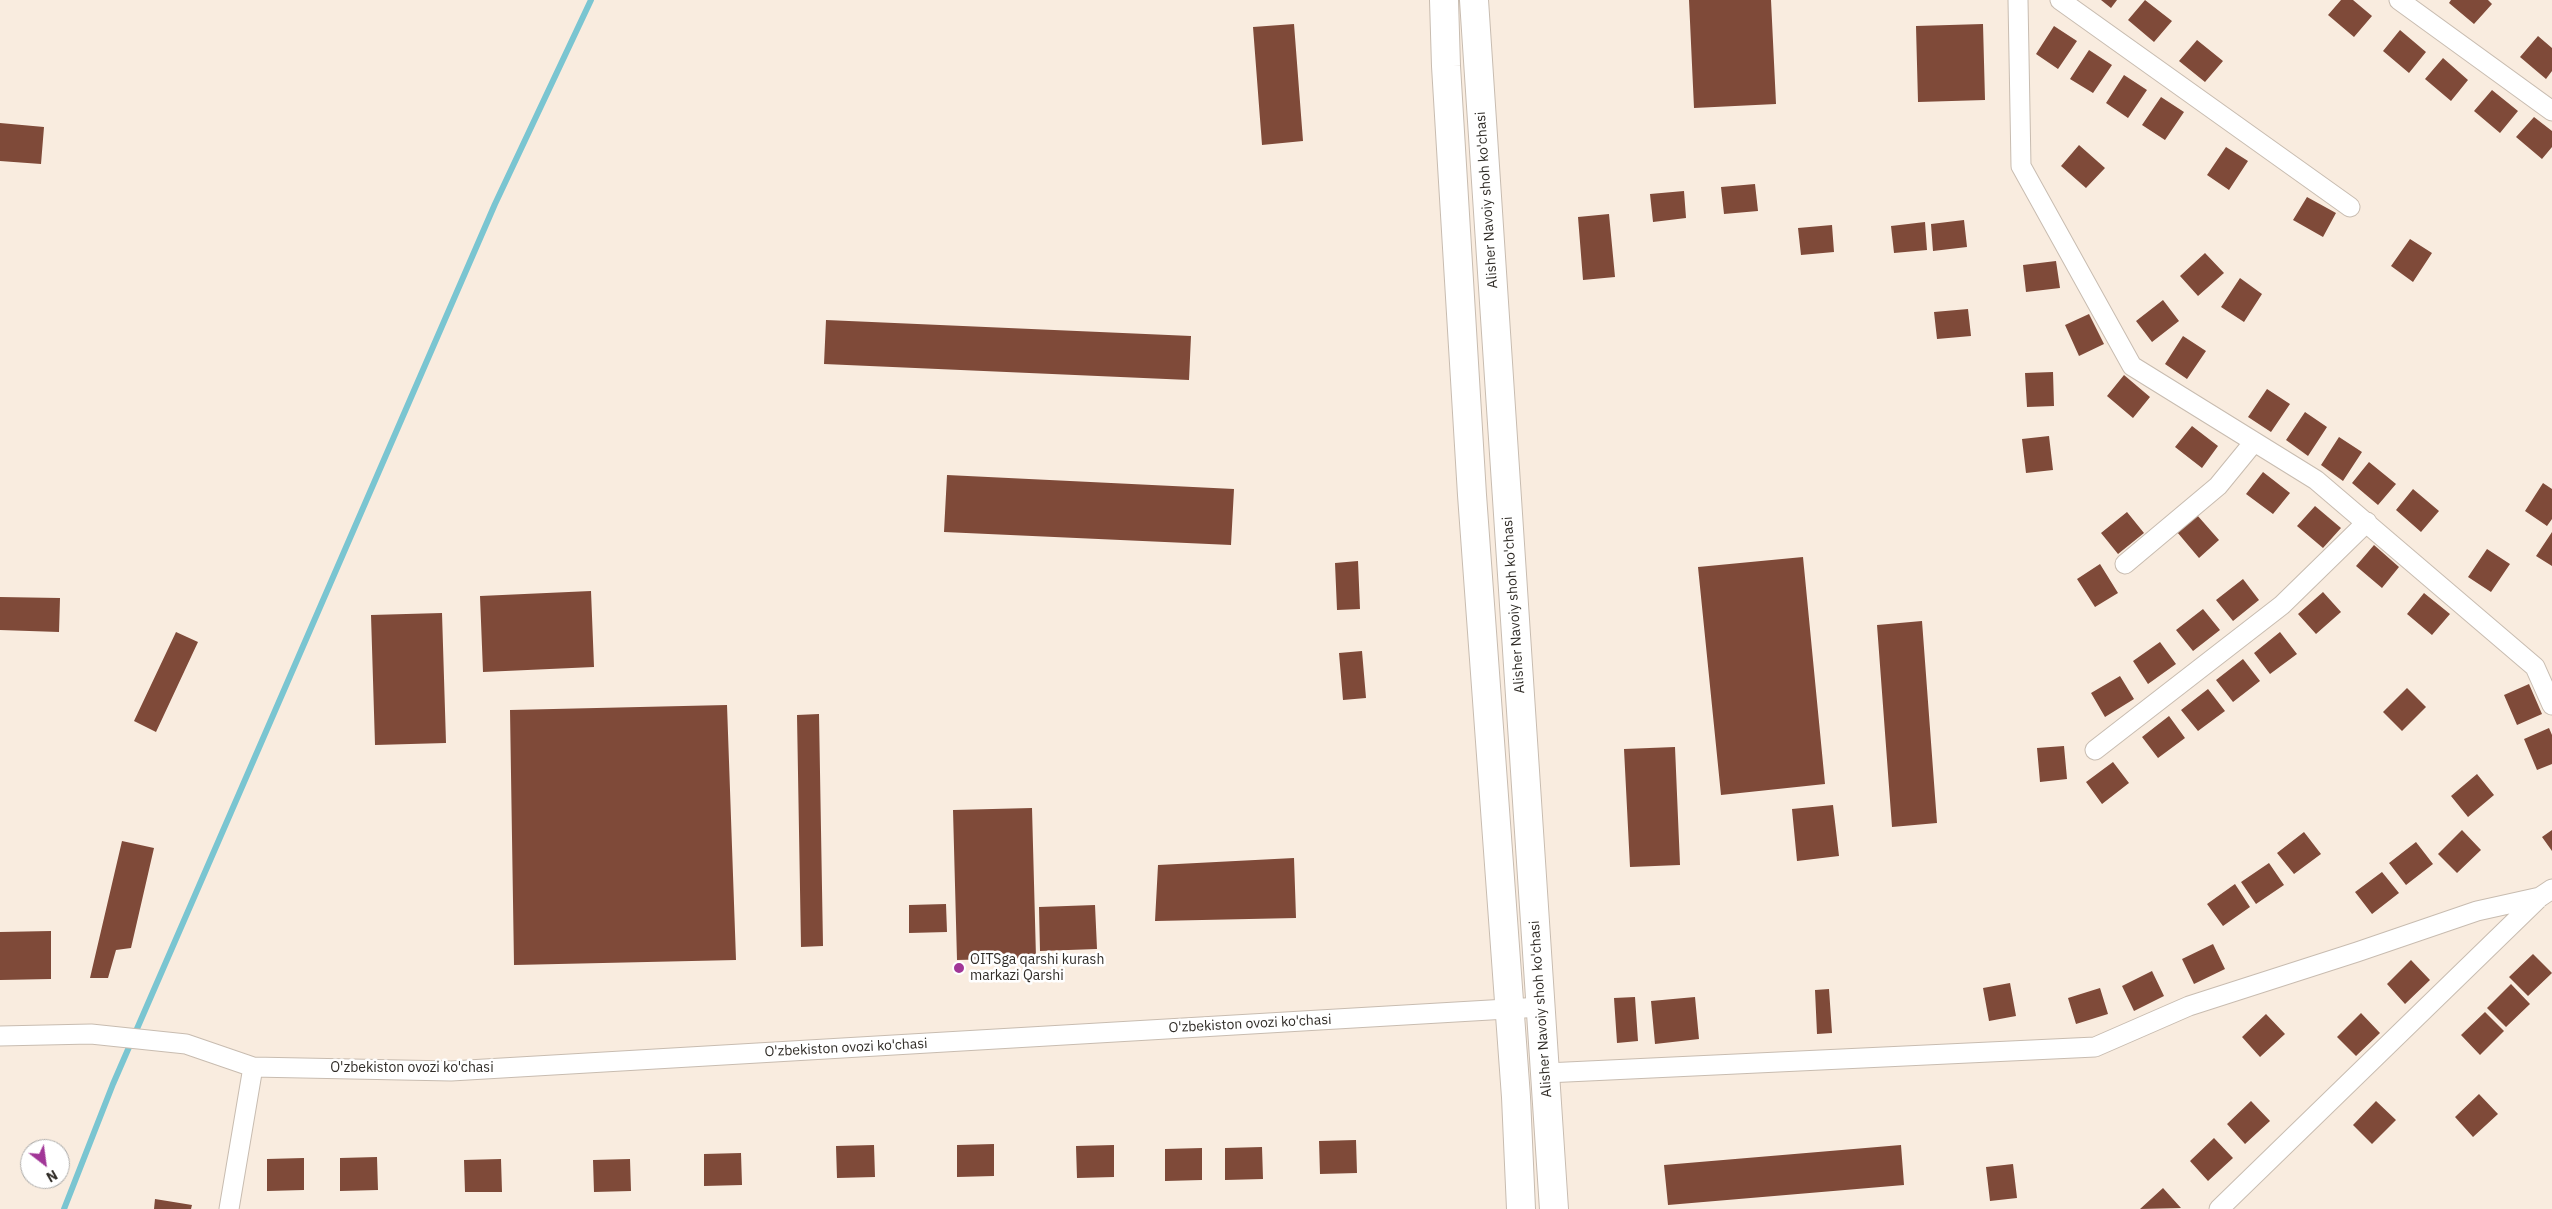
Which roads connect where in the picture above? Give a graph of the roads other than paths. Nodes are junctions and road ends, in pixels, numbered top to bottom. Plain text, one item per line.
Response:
1 (1444, 0) edge
2 (1474, 0) edge
3 (2018, 0) edge
4 (2060, 0) edge
5 (2399, 0) edge
6 (2552, 111) edge
7 (2350, 207) dead end
8 (2254, 442) junction
9 (2366, 522) junction
10 (2125, 564) dead end
11 (2552, 705) edge
12 (2095, 750) dead end
13 (2546, 893) edge
14 (1541, 1007) junction
15 (1510, 1009) junction
16 (0, 1036) edge
17 (253, 1067) junction
18 (1546, 1073) junction
19 (1514, 1076) junction
20 (229, 1209) edge
21 (1521, 1209) edge
22 (1554, 1209) edge
23 (2218, 1209) edge

1 - 15 main road
2 - 14 main road, Alisher Navoiy shoh ko'chasi
3 - 8 street
4 - 7 street
5 - 6 street
8 - 9 street
8 - 10 street
9 - 11 street
9 - 12 street
13 - 18 street
13 - 23 street
14 - 15 street, O'zbekiston ovozi ko'chasi
14 - 18 main road, Alisher Navoiy shoh ko'chasi
15 - 17 street, O'zbekiston ovozi ko'chasi
15 - 19 main road
16 - 17 street, O'zbekiston ovozi ko'chasi
17 - 20 street
18 - 19 main road
18 - 22 main road, Alisher Navoiy shoh ko'chasi
19 - 21 main road

